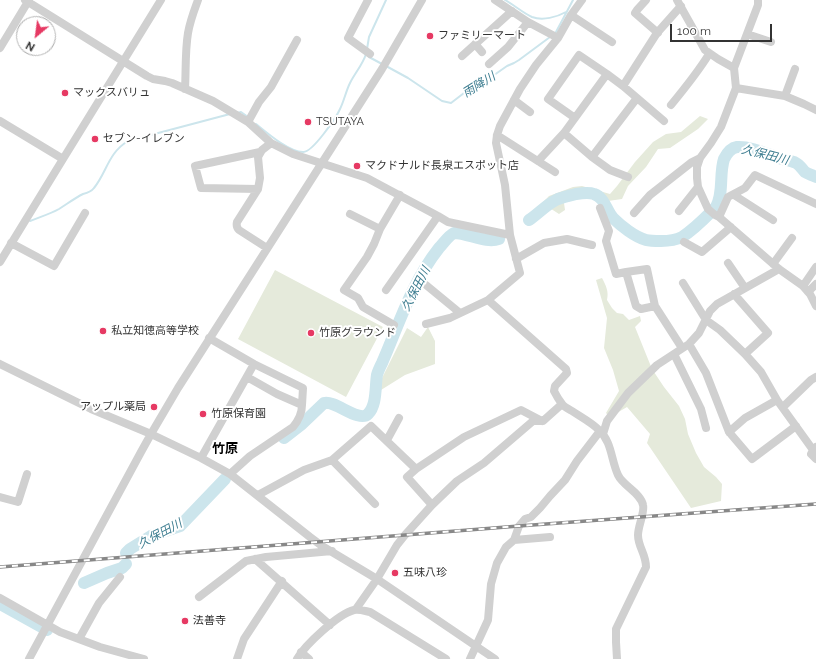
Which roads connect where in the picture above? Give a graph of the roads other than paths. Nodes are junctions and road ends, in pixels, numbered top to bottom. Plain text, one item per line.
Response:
1 (161, 0) edge
2 (198, 0) edge
3 (368, 0) edge
4 (422, 0) edge
5 (495, 0) edge
6 (582, 0) edge
7 (646, 0) edge
8 (758, 0) edge
9 (28, 1) edge
10 (679, 3) edge
11 (512, 11) junction
12 (571, 15) junction
13 (528, 22) junction
14 (658, 33) junction
15 (747, 34) junction
16 (558, 38) junction
17 (297, 40) dead end
18 (612, 42) dead end
19 (771, 42) dead end
20 (475, 44) junction
21 (0, 48) edge
22 (482, 52) dead end
23 (370, 54) dead end
24 (710, 54) junction
25 (462, 56) dead end
26 (123, 62) junction
27 (489, 64) dead end
28 (734, 68) junction
29 (796, 69) dead end
30 (607, 74) junction
31 (624, 86) junction
32 (736, 88) junction
33 (185, 89) junction
34 (785, 96) junction
35 (638, 98) junction
36 (514, 100) junction
37 (671, 105) dead end
38 (816, 110) edge
39 (530, 112) dead end
40 (575, 118) junction
41 (0, 121) edge
42 (664, 121) dead end
43 (248, 122) junction
44 (564, 132) junction
45 (497, 135) junction
46 (271, 143) junction
47 (260, 152) junction
48 (592, 157) junction
49 (700, 158) junction
50 (63, 159) junction
51 (538, 161) junction
52 (322, 164) junction
53 (555, 172) dead end
54 (628, 177) dead end
55 (698, 188) junction
56 (258, 189) junction
57 (400, 195) junction
58 (734, 195) junction
59 (816, 204) edge
60 (600, 208) dead end
61 (679, 211) dead end
62 (86, 213) dead end
63 (634, 213) dead end
64 (350, 214) dead end
65 (714, 214) junction
66 (438, 216) junction
67 (773, 220) dead end
68 (731, 227) junction
69 (380, 229) junction
70 (510, 235) junction
71 (792, 238) dead end
72 (684, 242) dead end
73 (11, 243) junction
74 (592, 244) dead end
75 (267, 248) junction
76 (516, 259) junction
77 (0, 262) edge
78 (728, 263) dead end
79 (776, 266) junction
80 (816, 267) edge
81 (626, 272) junction
82 (683, 283) dead end
83 (816, 284) edge
84 (426, 285) dead end
85 (745, 288) junction
86 (806, 289) junction
87 (386, 290) dead end
88 (734, 294) junction
89 (488, 300) junction
90 (656, 306) junction
91 (816, 306) edge
92 (460, 314) junction
93 (706, 320) junction
94 (426, 324) dead end
95 (394, 325) dead end
96 (209, 338) junction
97 (686, 346) junction
98 (674, 354) junction
99 (745, 354) junction
100 (0, 364) edge
101 (254, 364) junction
102 (816, 377) edge
103 (247, 378) junction
104 (777, 400) junction
105 (562, 404) junction
106 (302, 405) junction
107 (783, 407) junction
108 (399, 418) dead end
109 (543, 421) junction
110 (796, 426) junction
111 (706, 428) dead end
112 (601, 432) junction
113 (729, 432) junction
114 (151, 434) junction
115 (387, 440) junction
116 (815, 449) edge
117 (201, 458) junction
118 (816, 459) edge
119 (332, 460) junction
120 (416, 469) junction
121 (27, 474) dead end
122 (230, 474) junction
123 (258, 495) junction
124 (0, 497) edge
125 (375, 504) dead end
126 (432, 505) junction
127 (550, 537) dead end
128 (514, 540) junction
129 (332, 551) junction
130 (255, 559) junction
131 (120, 576) dead end
132 (377, 579) junction
133 (282, 581) junction
134 (199, 597) dead end
135 (0, 598) edge
136 (356, 609) junction
137 (330, 625) junction
138 (79, 639) junction
139 (475, 646) junction
140 (299, 656) edge
141 (132, 657) edge
142 (29, 659) edge
143 (144, 659) edge
144 (237, 659) edge
145 (309, 659) edge
146 (446, 659) edge
147 (470, 659) edge
148 (495, 659) edge
149 (617, 659) edge

1 - 26 street
2 - 33 street
3 - 23 street
4 - 52 street
5 - 11 street
6 - 12 street
7 - 14 street
8 - 15 street
9 - 21 street
9 - 26 street
10 - 14 street
10 - 24 street
11 - 13 street
11 - 20 street
12 - 16 street
12 - 18 street
13 - 16 street
13 - 27 street
14 - 31 street
15 - 19 street
15 - 28 street
16 - 36 street
17 - 43 street
20 - 22 street
20 - 25 street
24 - 28 street
24 - 37 street
26 - 33 street
26 - 50 street
28 - 32 street
29 - 34 street
30 - 31 street
30 - 40 street
30 - 40 street
31 - 35 street
32 - 34 street
32 - 49 street
33 - 43 street
34 - 38 street
35 - 42 street
35 - 48 street
36 - 39 street
36 - 45 street
40 - 44 street
41 - 50 street
43 - 46 street
44 - 48 street
44 - 51 street
45 - 51 street
45 - 70 street
46 - 47 street
46 - 52 street
47 - 56 street
47 - 56 street
48 - 54 street
49 - 55 street
49 - 63 street
50 - 73 street
51 - 53 street
52 - 57 street
52 - 75 street
55 - 61 street
55 - 65 street
56 - 75 street
57 - 66 street
57 - 69 street
58 - 59 street
58 - 65 street
58 - 67 street
60 - 81 street
62 - 73 street
64 - 69 street
65 - 68 street
66 - 70 street
66 - 87 street
68 - 72 street
68 - 79 street
69 - 95 street
70 - 76 street
71 - 79 street
73 - 77 street
74 - 76 street
75 - 96 street
76 - 89 street
78 - 85 street
79 - 85 street
79 - 86 street
80 - 86 street
81 - 90 street
81 - 90 street
82 - 93 street
83 - 86 street
84 - 92 street
85 - 88 street
86 - 91 street
88 - 93 street
88 - 99 street
89 - 92 street
89 - 105 street
90 - 97 street
92 - 94 street
93 - 97 street
93 - 99 street
96 - 101 street
96 - 114 street
97 - 98 street
97 - 113 street
98 - 111 street
98 - 112 street
99 - 104 street
100 - 114 street
101 - 103 street
101 - 106 street
102 - 107 street
103 - 106 street
103 - 117 street
104 - 107 street
104 - 113 street
105 - 109 street
105 - 112 street
106 - 122 street
107 - 110 street
108 - 115 street
109 - 120 street
109 - 126 street
110 - 113 street
110 - 116 street
112 - 128 street
112 - 149 street
114 - 117 street
114 - 142 street
115 - 119 street
115 - 120 street
116 - 118 street
117 - 122 street
119 - 123 street
119 - 125 street
120 - 126 street
121 - 124 street
122 - 123 street
123 - 129 street
126 - 132 street
127 - 128 street
128 - 139 street
129 - 130 street
129 - 132 street
130 - 133 street
130 - 134 street
131 - 138 street
132 - 136 street
132 - 139 street
133 - 137 street
133 - 144 street
135 - 138 street
136 - 137 street
136 - 146 street
137 - 140 street
138 - 141 street
139 - 147 street
139 - 148 street
140 - 145 street
141 - 143 street

